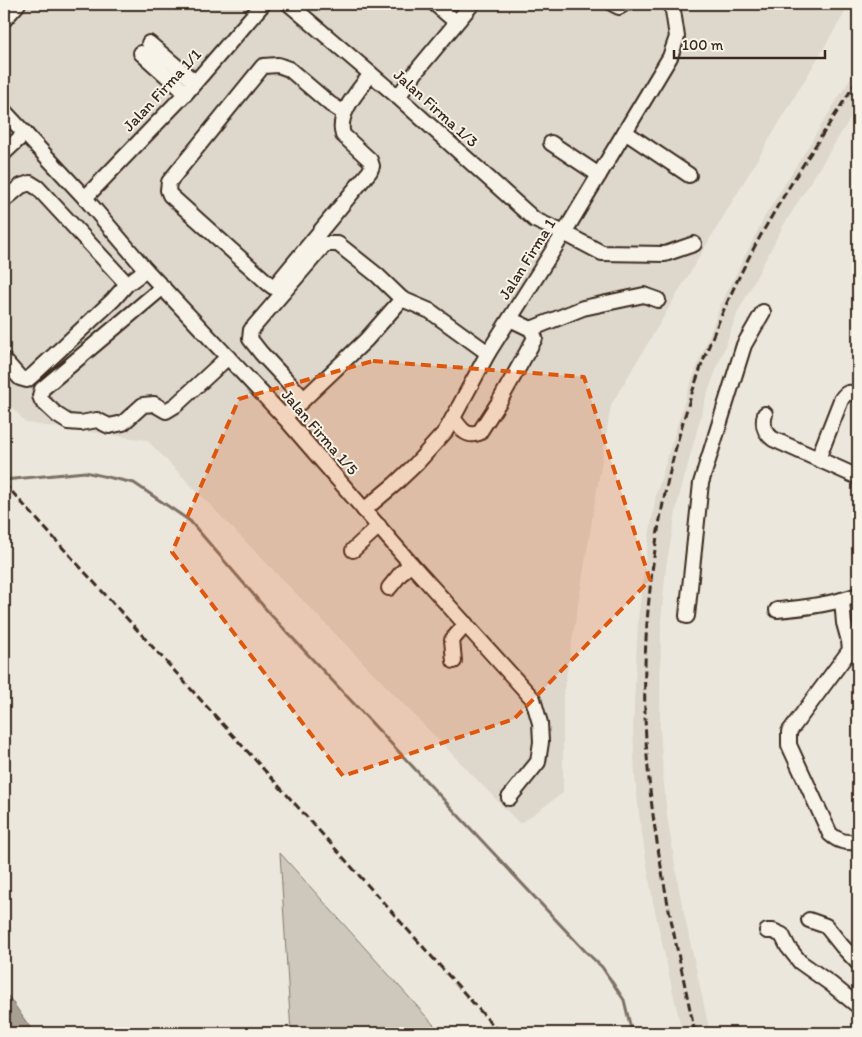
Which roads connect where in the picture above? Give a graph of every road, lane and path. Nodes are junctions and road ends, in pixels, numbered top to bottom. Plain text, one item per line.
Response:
1 (18, 4) edge
2 (263, 4) edge
3 (289, 4) edge
4 (435, 4) edge
5 (472, 4) edge
6 (613, 4) edge
7 (624, 4) edge
8 (672, 4) edge
9 (4, 20) edge
10 (456, 22) junction
11 (145, 48) dead end
12 (371, 74) junction
13 (191, 87) junction
14 (398, 97) junction
15 (4, 111) edge
16 (344, 113) junction
17 (625, 132) junction
18 (25, 133) junction
19 (552, 143) dead end
20 (4, 153) edge
21 (689, 174) dead end
22 (599, 175) junction
23 (85, 198) junction
24 (4, 200) edge
25 (564, 233) junction
26 (694, 244) dead end
27 (146, 270) junction
28 (127, 284) junction
29 (162, 287) junction
30 (402, 299) junction
31 (658, 300) dead end
32 (763, 312) dead end
33 (510, 320) junction
34 (531, 328) junction
35 (488, 353) junction
36 (228, 356) junction
37 (4, 360) edge
38 (858, 395) edge
39 (304, 399) junction
40 (765, 414) dead end
41 (284, 417) junction
42 (454, 418) junction
43 (818, 459) junction
44 (858, 477) edge
45 (364, 510) junction
46 (379, 526) junction
47 (353, 550) dead end
48 (411, 564) junction
49 (389, 588) dead end
50 (858, 595) edge
51 (842, 600) junction
52 (777, 610) dead end
53 (687, 616) dead end
54 (466, 624) junction
55 (454, 661) dead end
56 (509, 798) dead end
57 (858, 842) edge
58 (808, 920) dead end
59 (767, 931) dead end
60 (858, 963) edge
61 (858, 1006) edge

1 - 9 street
2 - 13 street, Jalan Firma 1/1
3 - 12 street, Jalan Firma 1/3
4 - 10 street
5 - 10 street
6 - 7 street
8 - 17 street, Jalan Firma 1
10 - 14 street
11 - 13 street
12 - 14 street, Jalan Firma 1/3
12 - 16 street
13 - 23 street, Jalan Firma 1/1
14 - 25 street, Jalan Firma 1/3
15 - 18 street, Jalan Firma 1/5
16 - 16 street
17 - 21 street
17 - 22 street, Jalan Firma 1
18 - 20 street
18 - 23 street, Jalan Firma 1/5
19 - 22 street
22 - 25 street, Jalan Firma 1
23 - 27 street, Jalan Firma 1/5
24 - 28 street
25 - 26 street, Jalan Firma 1/3
25 - 33 street, Jalan Firma 1
27 - 28 street
27 - 29 street, Jalan Firma 1/5
28 - 37 street
29 - 36 street, Jalan Firma 1/5
29 - 36 street
30 - 35 street
30 - 39 street
30 - 39 street
31 - 34 street
32 - 53 street
33 - 34 street
33 - 35 street, Jalan Firma 1
34 - 42 street
35 - 42 street, Jalan Firma 1
36 - 41 street, Jalan Firma 1/5
38 - 43 street
39 - 41 street
40 - 43 street
41 - 45 street, Jalan Firma 1/5
42 - 45 street, Jalan Firma 1
43 - 44 street
45 - 46 street, Jalan Firma 1/5
46 - 47 street
46 - 48 street, Jalan Firma 1/5
48 - 49 street
48 - 54 street, Jalan Firma 1/5
50 - 51 street
51 - 52 street
51 - 57 street
54 - 55 street
54 - 56 street, Jalan Firma 1/5
58 - 60 street
59 - 61 street

